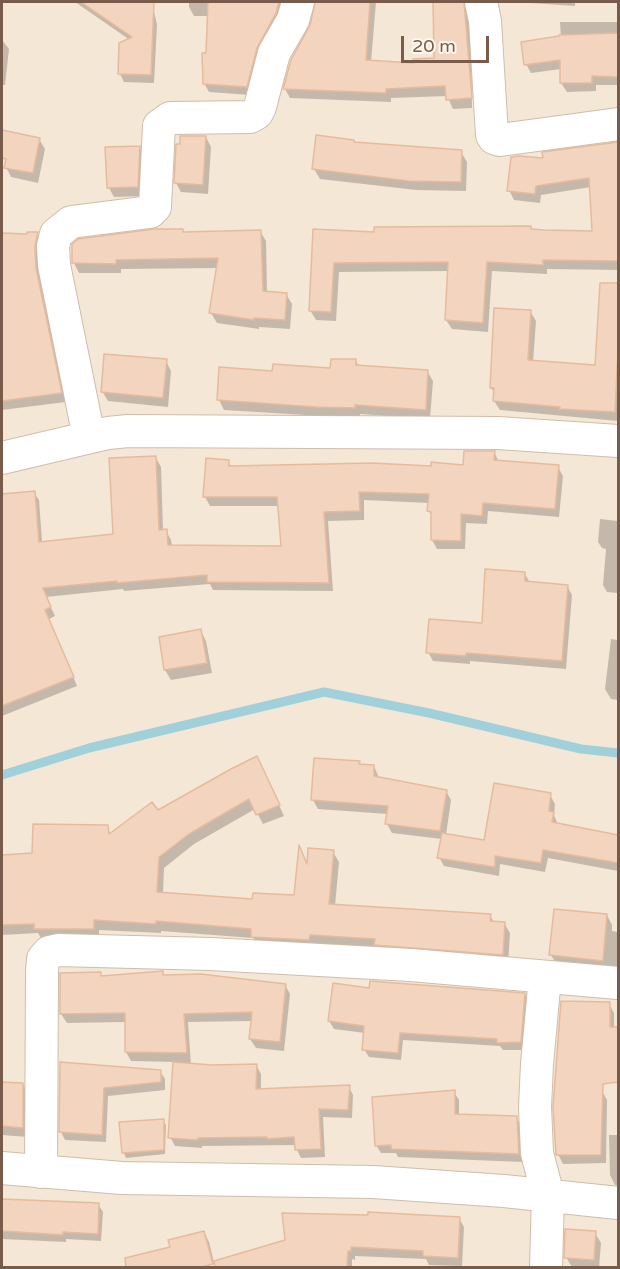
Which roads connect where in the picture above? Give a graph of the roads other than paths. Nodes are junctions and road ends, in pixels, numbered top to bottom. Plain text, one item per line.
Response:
1 (298, 2) edge
2 (481, 2) edge
3 (618, 124) edge
4 (89, 437) junction
5 (618, 441) edge
6 (2, 458) edge
7 (545, 977) junction
8 (618, 983) edge
9 (2, 1168) edge
10 (41, 1172) junction
11 (548, 1195) junction
12 (618, 1203) edge
13 (546, 1268) edge

1 - 4 street
2 - 3 street
4 - 5 street
4 - 6 street
7 - 8 street
7 - 10 street
7 - 11 street
9 - 10 street
10 - 11 street
11 - 12 street
11 - 13 street

